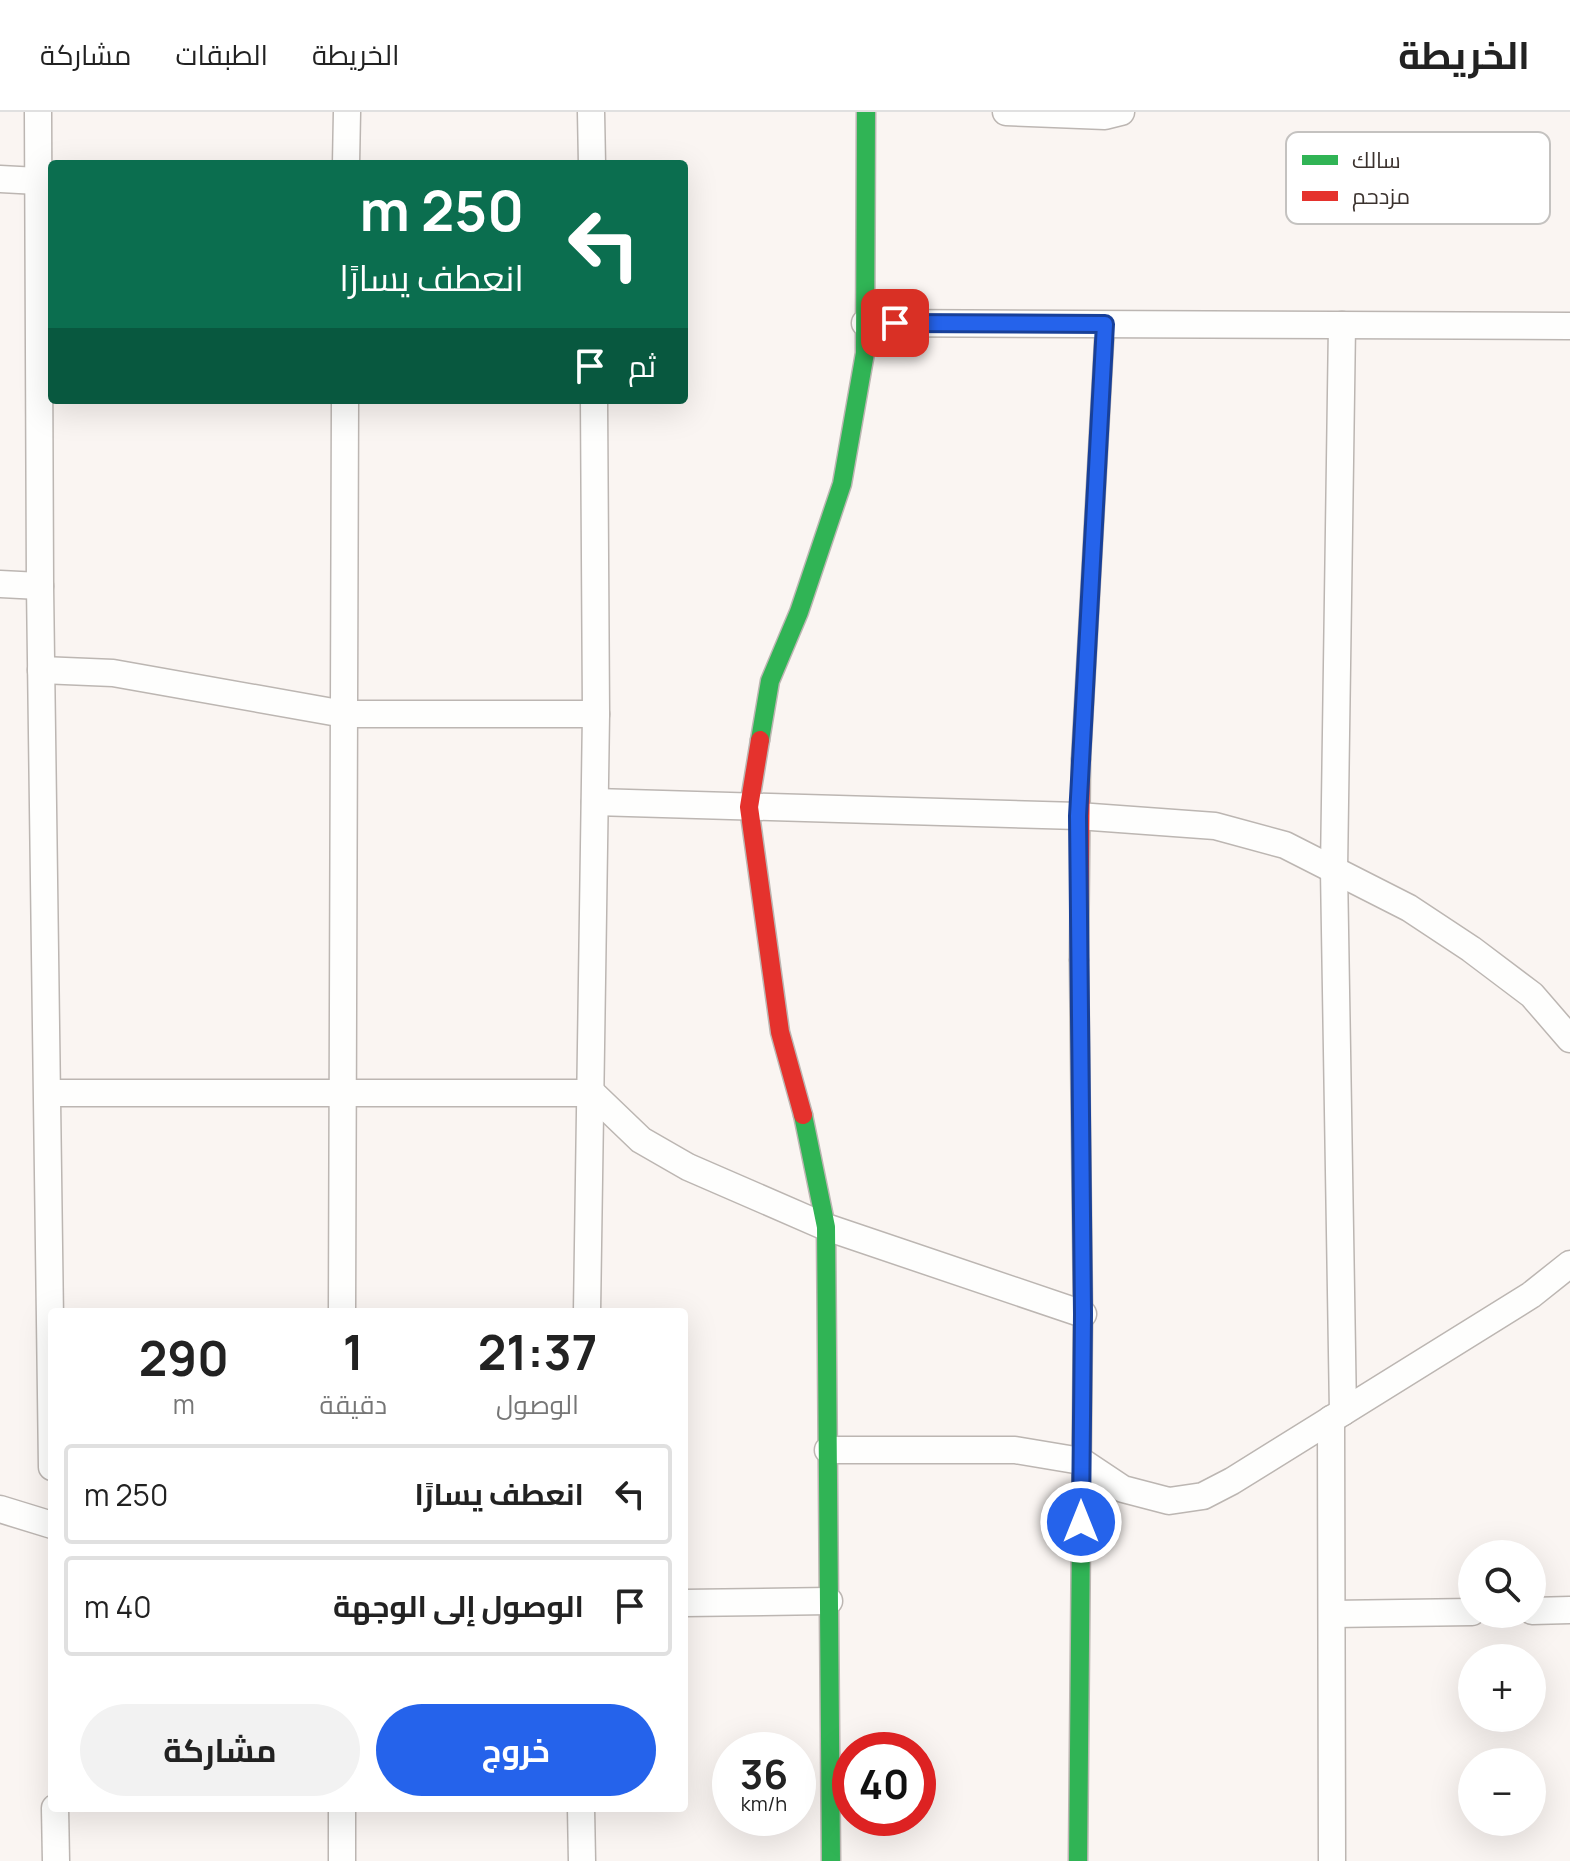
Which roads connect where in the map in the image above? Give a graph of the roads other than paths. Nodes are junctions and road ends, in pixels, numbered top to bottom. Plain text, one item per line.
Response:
1 (38, 112) edge
2 (347, 112) edge
3 (591, 112) edge
4 (866, 112) edge
5 (1006, 112) edge
6 (1121, 112) edge
7 (346, 160) edge
8 (592, 160) edge
9 (0, 179) edge
10 (38, 181) junction
11 (865, 323) junction
12 (1105, 324) junction
13 (1342, 325) junction
14 (1570, 326) edge
15 (345, 404) edge
16 (594, 404) edge
17 (0, 584) edge
18 (40, 586) junction
19 (41, 670) junction
20 (344, 714) junction
21 (596, 714) junction
22 (595, 802) junction
23 (749, 807) junction
24 (1078, 816) junction
25 (1334, 870) junction
26 (1570, 1039) edge
27 (49, 1093) junction
28 (343, 1093) junction
29 (592, 1093) junction
30 (826, 1227) junction
31 (1570, 1264) edge
32 (51, 1308) edge
33 (342, 1308) edge
34 (587, 1308) edge
35 (1083, 1314) junction
36 (1337, 1416) junction
37 (828, 1450) junction
38 (1081, 1461) junction
39 (0, 1509) edge
40 (48, 1524) edge
41 (829, 1601) junction
42 (688, 1603) edge
43 (1570, 1610) edge
44 (1546, 1611) edge
45 (1458, 1612) edge
46 (1332, 1614) junction
47 (55, 1812) edge
48 (342, 1812) edge
49 (581, 1812) edge
50 (56, 1861) edge
51 (342, 1861) edge
52 (582, 1861) edge
53 (831, 1861) edge
54 (1078, 1861) edge
55 (1332, 1861) edge

1 - 10 street
2 - 7 street
3 - 8 street
4 - 11 street
5 - 6 street
9 - 10 street
10 - 18 street
11 - 12 street
11 - 23 street
12 - 13 street
12 - 24 street
13 - 14 street
13 - 25 street
15 - 20 street
16 - 21 street
17 - 18 street
18 - 19 street
19 - 20 street
19 - 27 street
20 - 21 street
20 - 28 street
21 - 22 street
22 - 23 street
22 - 29 street
23 - 24 street
23 - 30 street
24 - 25 street
24 - 35 street
25 - 26 street
25 - 36 street
27 - 28 street
27 - 32 street
28 - 29 street
28 - 33 street
29 - 30 street
29 - 34 street
30 - 35 street
30 - 37 street
31 - 36 street
35 - 38 street
36 - 38 street
36 - 46 street
37 - 38 street
37 - 41 street
38 - 54 street
39 - 40 street
41 - 42 street
41 - 53 street
43 - 44 street
45 - 46 street
46 - 55 street
47 - 50 street
48 - 51 street
49 - 52 street

